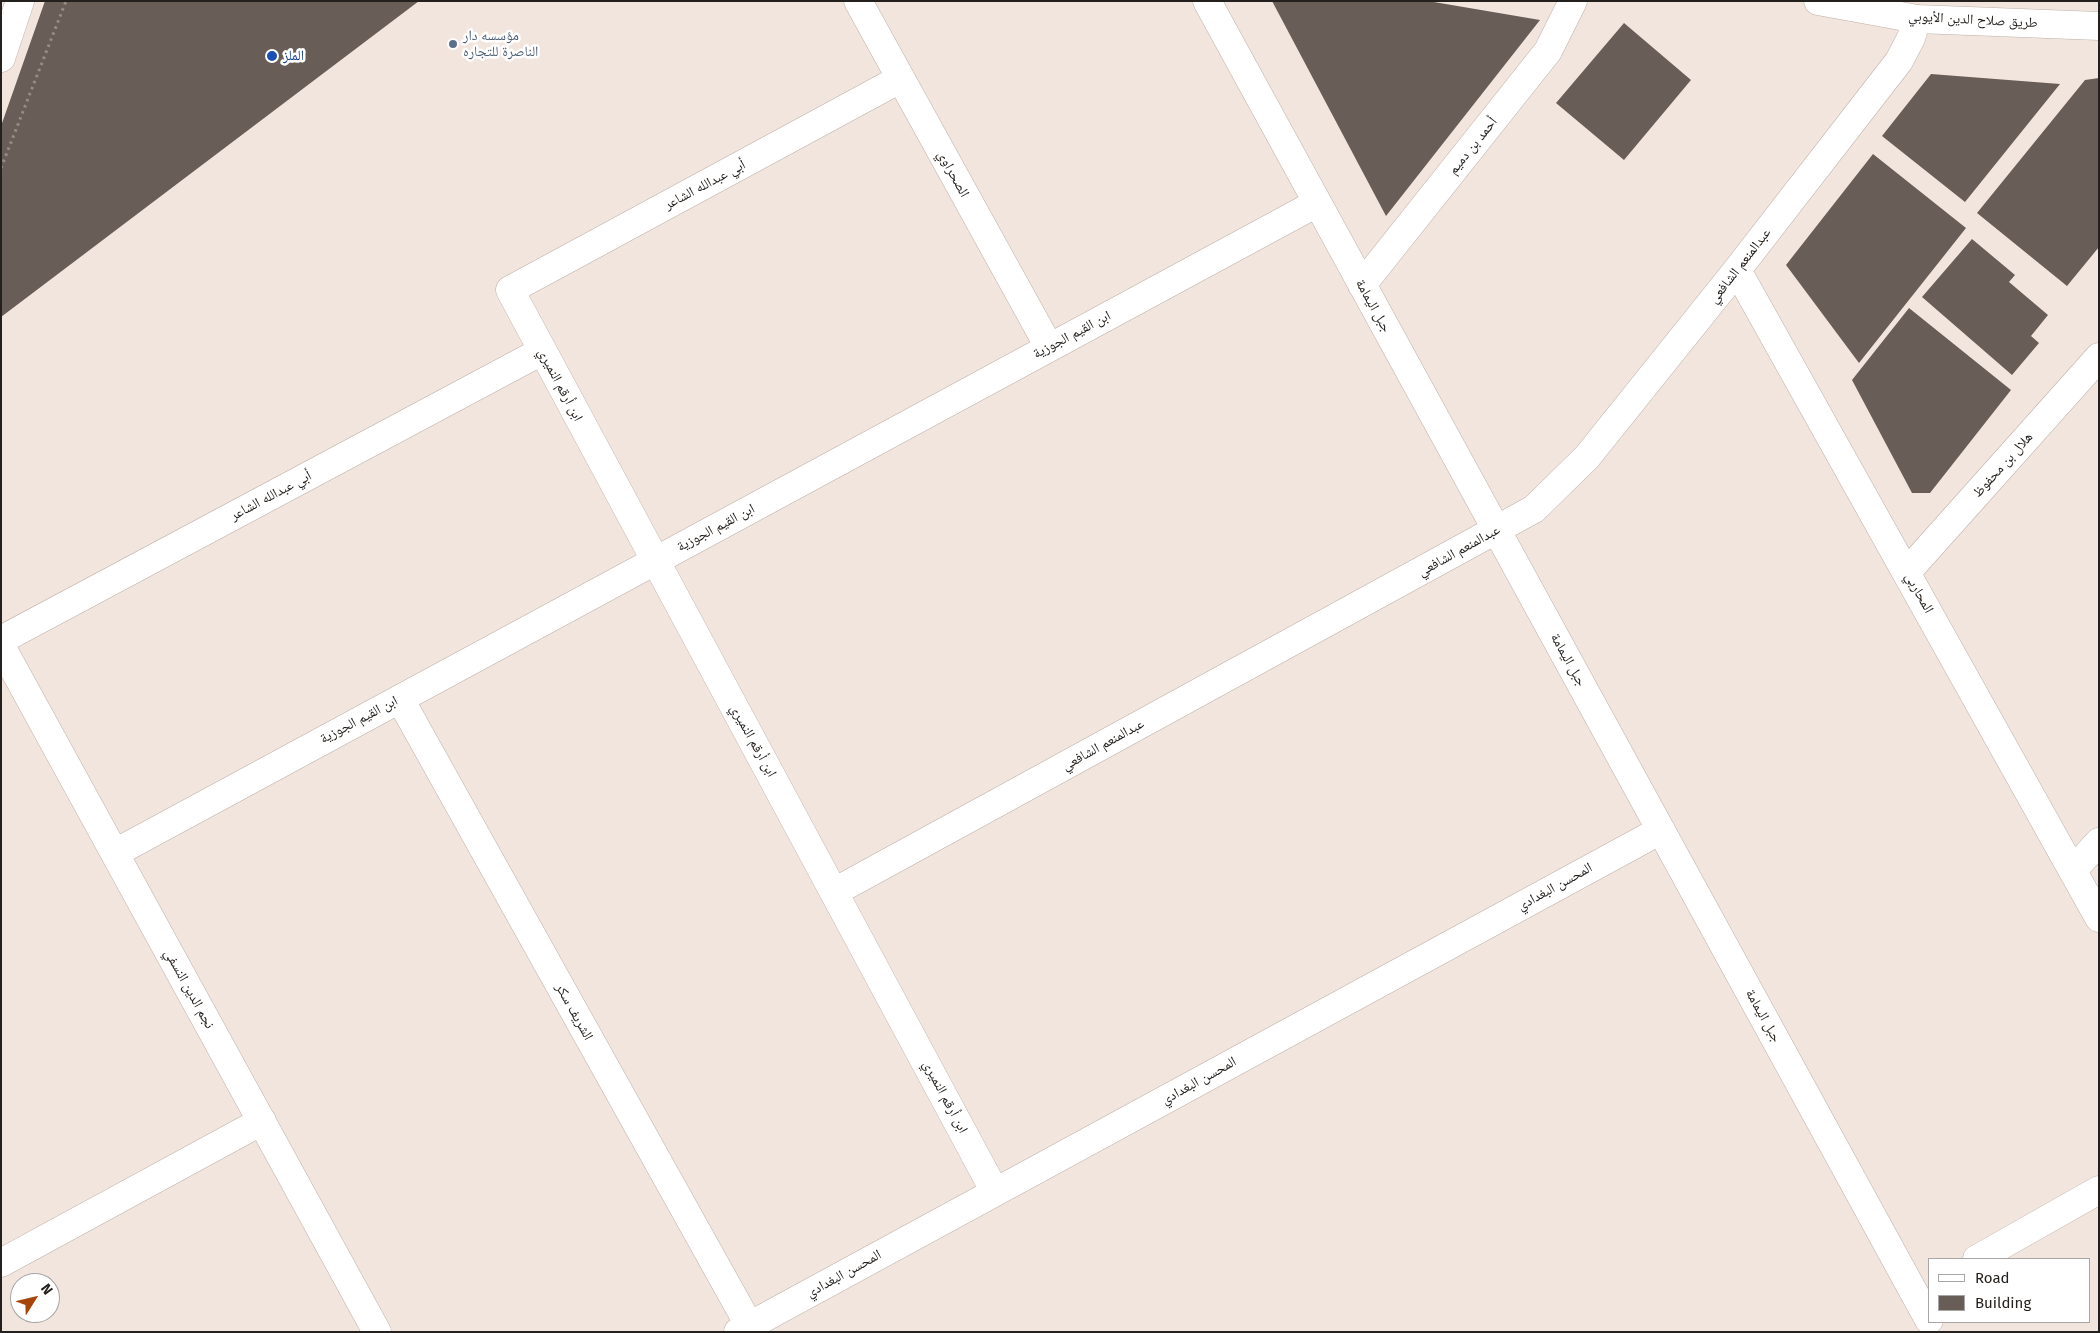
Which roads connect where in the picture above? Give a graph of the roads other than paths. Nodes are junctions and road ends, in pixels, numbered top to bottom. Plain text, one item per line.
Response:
1 (20, 1) edge
2 (858, 1) edge
3 (1207, 1) edge
4 (1573, 1) edge
5 (1818, 1) edge
6 (1918, 20) junction
7 (2099, 26) edge
8 (1, 58) edge
9 (900, 79) junction
10 (1317, 203) junction
11 (1737, 270) junction
12 (1362, 285) junction
13 (510, 290) joint
14 (1049, 347) junction
15 (542, 351) junction
16 (2099, 358) edge
17 (1497, 530) junction
18 (655, 561) junction
19 (1907, 572) junction
20 (1, 640) edge
21 (1, 646) edge
22 (400, 699) junction
23 (1661, 830) junction
24 (2099, 842) edge
25 (115, 853) junction
26 (2073, 870) junction
27 (836, 891) junction
28 (2099, 918) edge
29 (262, 1121) junction
30 (2099, 1190) edge
31 (996, 1192) junction
32 (1979, 1258) edge
33 (1, 1263) edge
34 (1922, 1290) edge
35 (1928, 1317) edge
36 (744, 1329) edge
37 (377, 1332) edge

1 - 8 street
2 - 9 street, الصحراوي
3 - 10 street, جبل اليمامة
4 - 12 street, أحمد بن دميم
5 - 6 street, طريق صلاح الدين الأيوبي
6 - 7 street, طريق صلاح الدين الأيوبي
6 - 11 street, عبدالمنعم الشافعي
9 - 13 street, أبي عبدالله الشاعر
9 - 14 street, الصحراوي
10 - 12 street, جبل اليمامة
10 - 14 street, ابن القيم الجوزية
11 - 17 street, عبدالمنعم الشافعي
11 - 19 street, المحاربي
12 - 17 street, جبل اليمامة
13 - 15 street, ابن أرقم النميري
14 - 18 street, ابن القيم الجوزية
15 - 18 street, ابن أرقم النميري
15 - 20 street, أبي عبدالله الشاعر
16 - 19 street, هلال بن محفوظ
17 - 23 street, جبل اليمامة
17 - 27 street, عبدالمنعم الشافعي
18 - 22 street, ابن القيم الجوزية
18 - 27 street, ابن أرقم النميري
19 - 26 street, المحاربي
21 - 25 street, نجم الدين النسفي
22 - 25 street, ابن القيم الجوزية
22 - 36 street, الشريف سكر
23 - 31 street, المحسن البغدادي
23 - 34 street, جبل اليمامة
24 - 26 street
25 - 29 street, نجم الدين النسفي
26 - 28 street, المحاربي
27 - 31 street, ابن أرقم النميري
29 - 33 street
29 - 37 street, نجم الدين النسفي
30 - 32 street
31 - 36 street, المحسن البغدادي
34 - 35 street, جبل اليمامة

